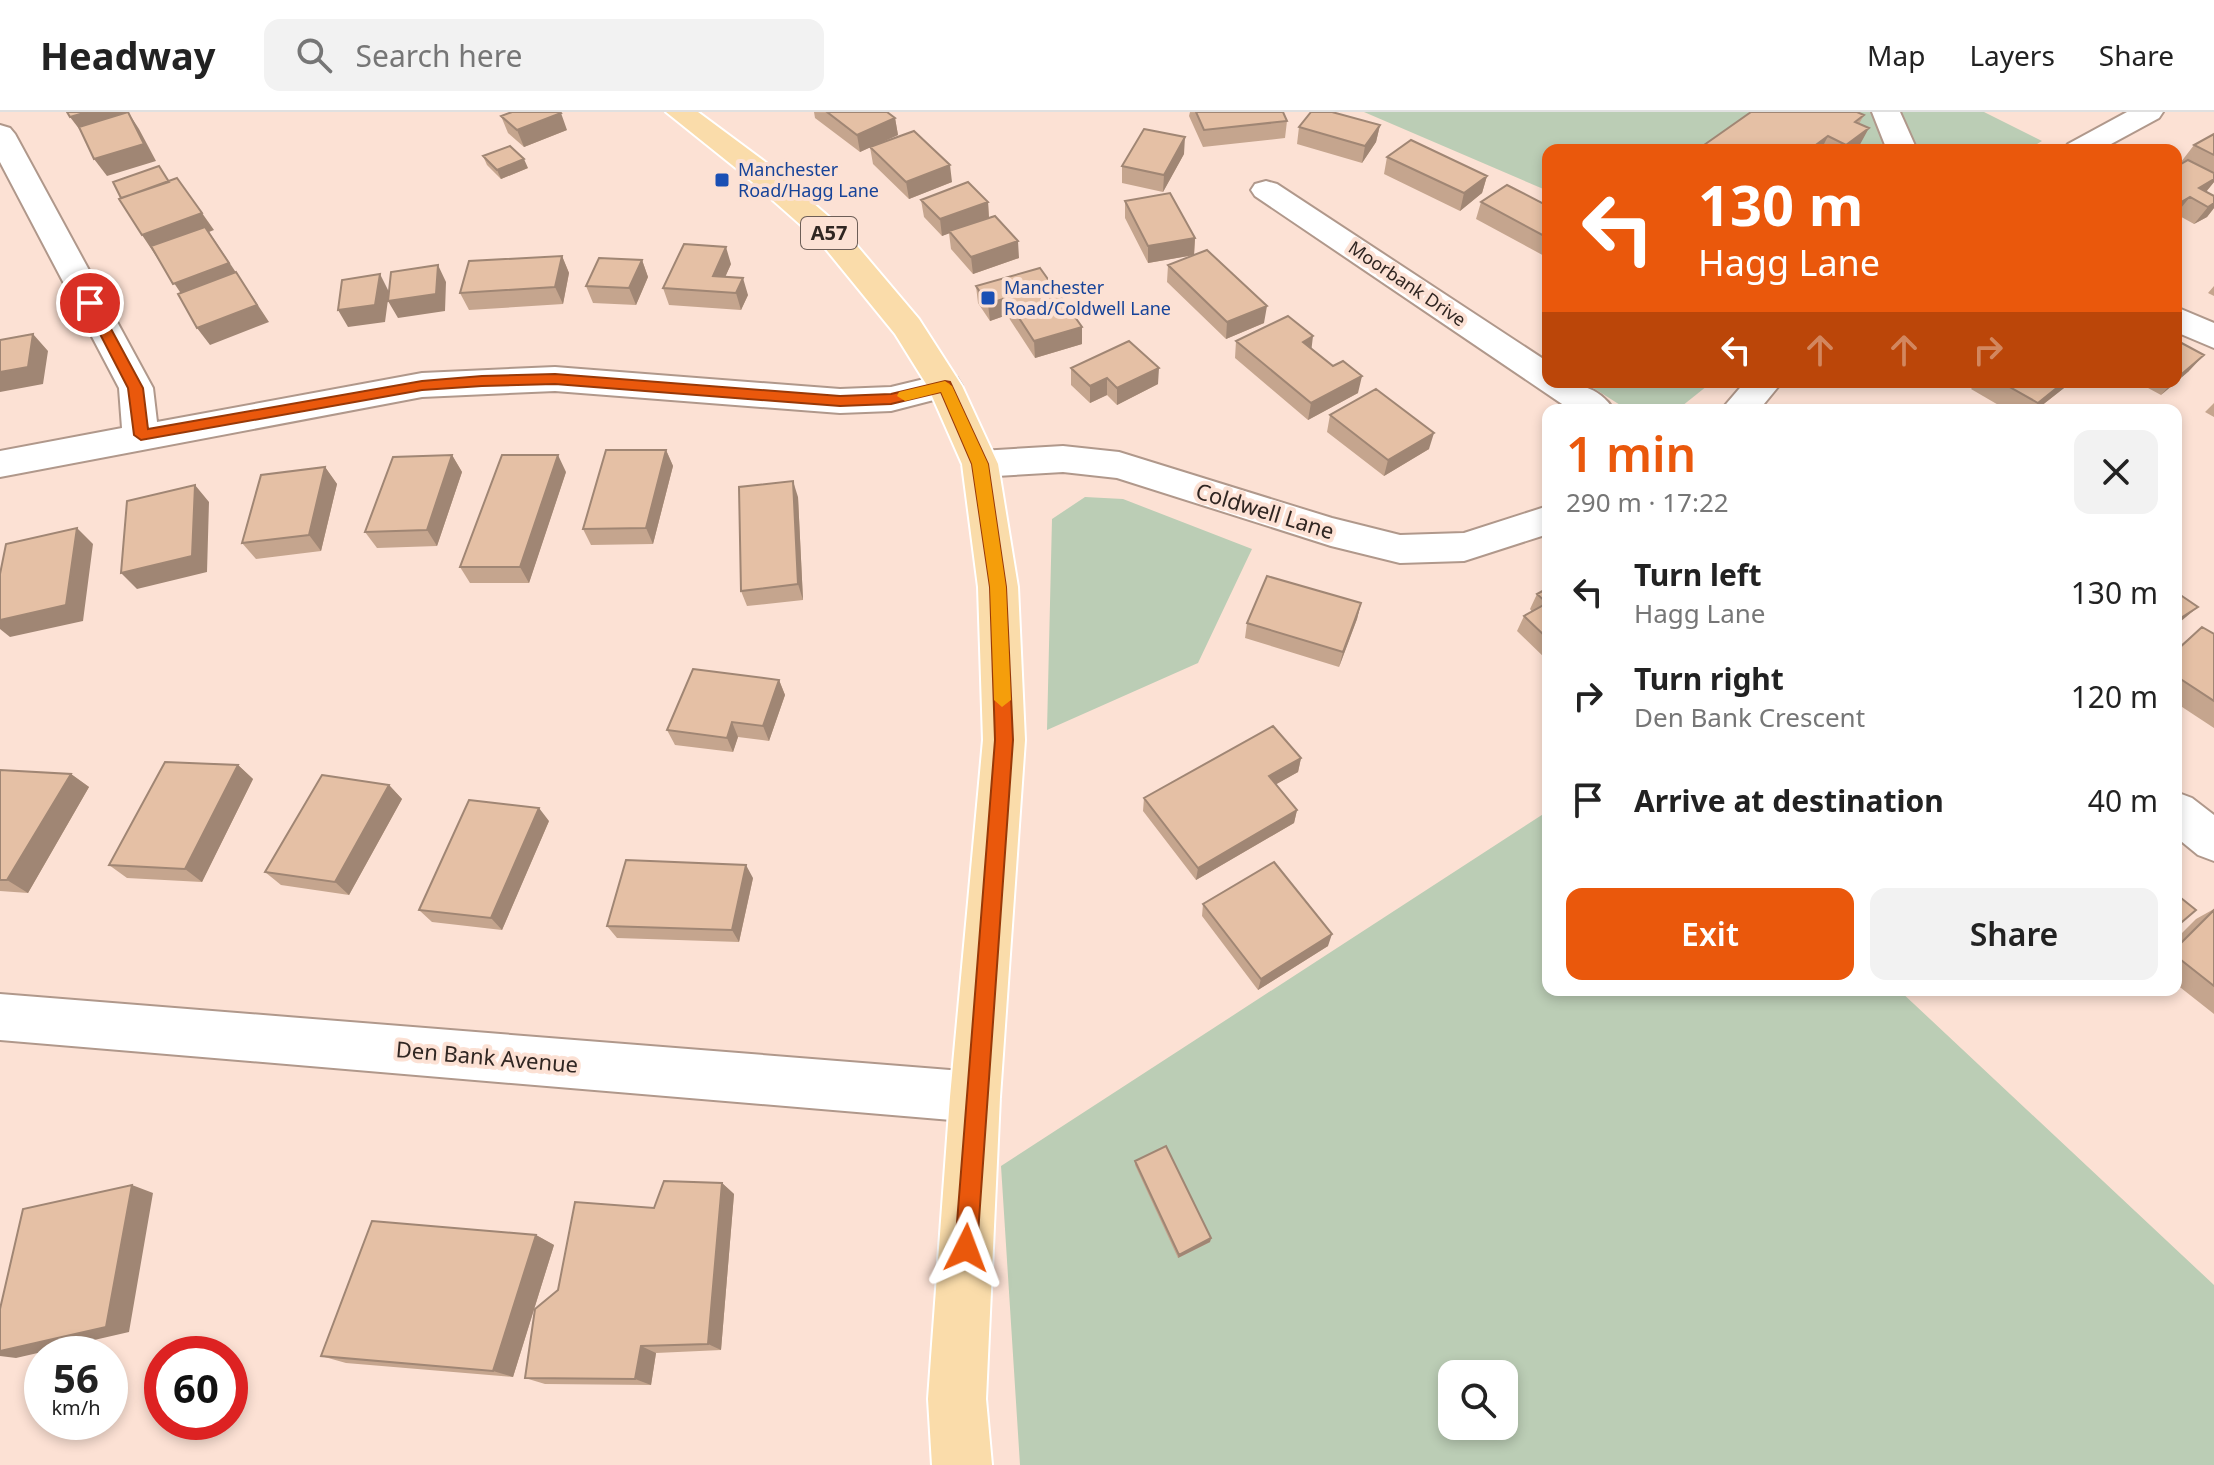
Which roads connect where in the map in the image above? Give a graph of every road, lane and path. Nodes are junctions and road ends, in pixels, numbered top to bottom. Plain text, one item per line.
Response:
1 (680, 112) edge
2 (1886, 112) edge
3 (2149, 112) edge
4 (0, 134) edge
5 (1899, 144) edge
6 (2089, 144) edge
7 (1266, 190) dead end
8 (2182, 321) edge
9 (2214, 337) edge
10 (1542, 374) edge
11 (945, 386) junction
12 (1563, 388) edge
13 (1759, 388) edge
14 (1587, 404) edge
15 (1745, 404) edge
16 (141, 435) junction
17 (0, 464) edge
18 (980, 464) junction
19 (1542, 522) edge
20 (2182, 816) edge
21 (2214, 841) edge
22 (0, 1017) edge
23 (975, 1097) junction
24 (962, 1465) edge

1 - 11 main road, A57
2 - 5 street
3 - 6 street
4 - 16 street
7 - 10 street, Moorbank Drive
8 - 9 street
11 - 16 street
11 - 18 main road, A57
12 - 14 street
13 - 15 street
16 - 17 street
18 - 19 street, Coldwell Lane
18 - 23 main road, A57
20 - 21 street
22 - 23 street, Den Bank Avenue
23 - 24 main road, A57

